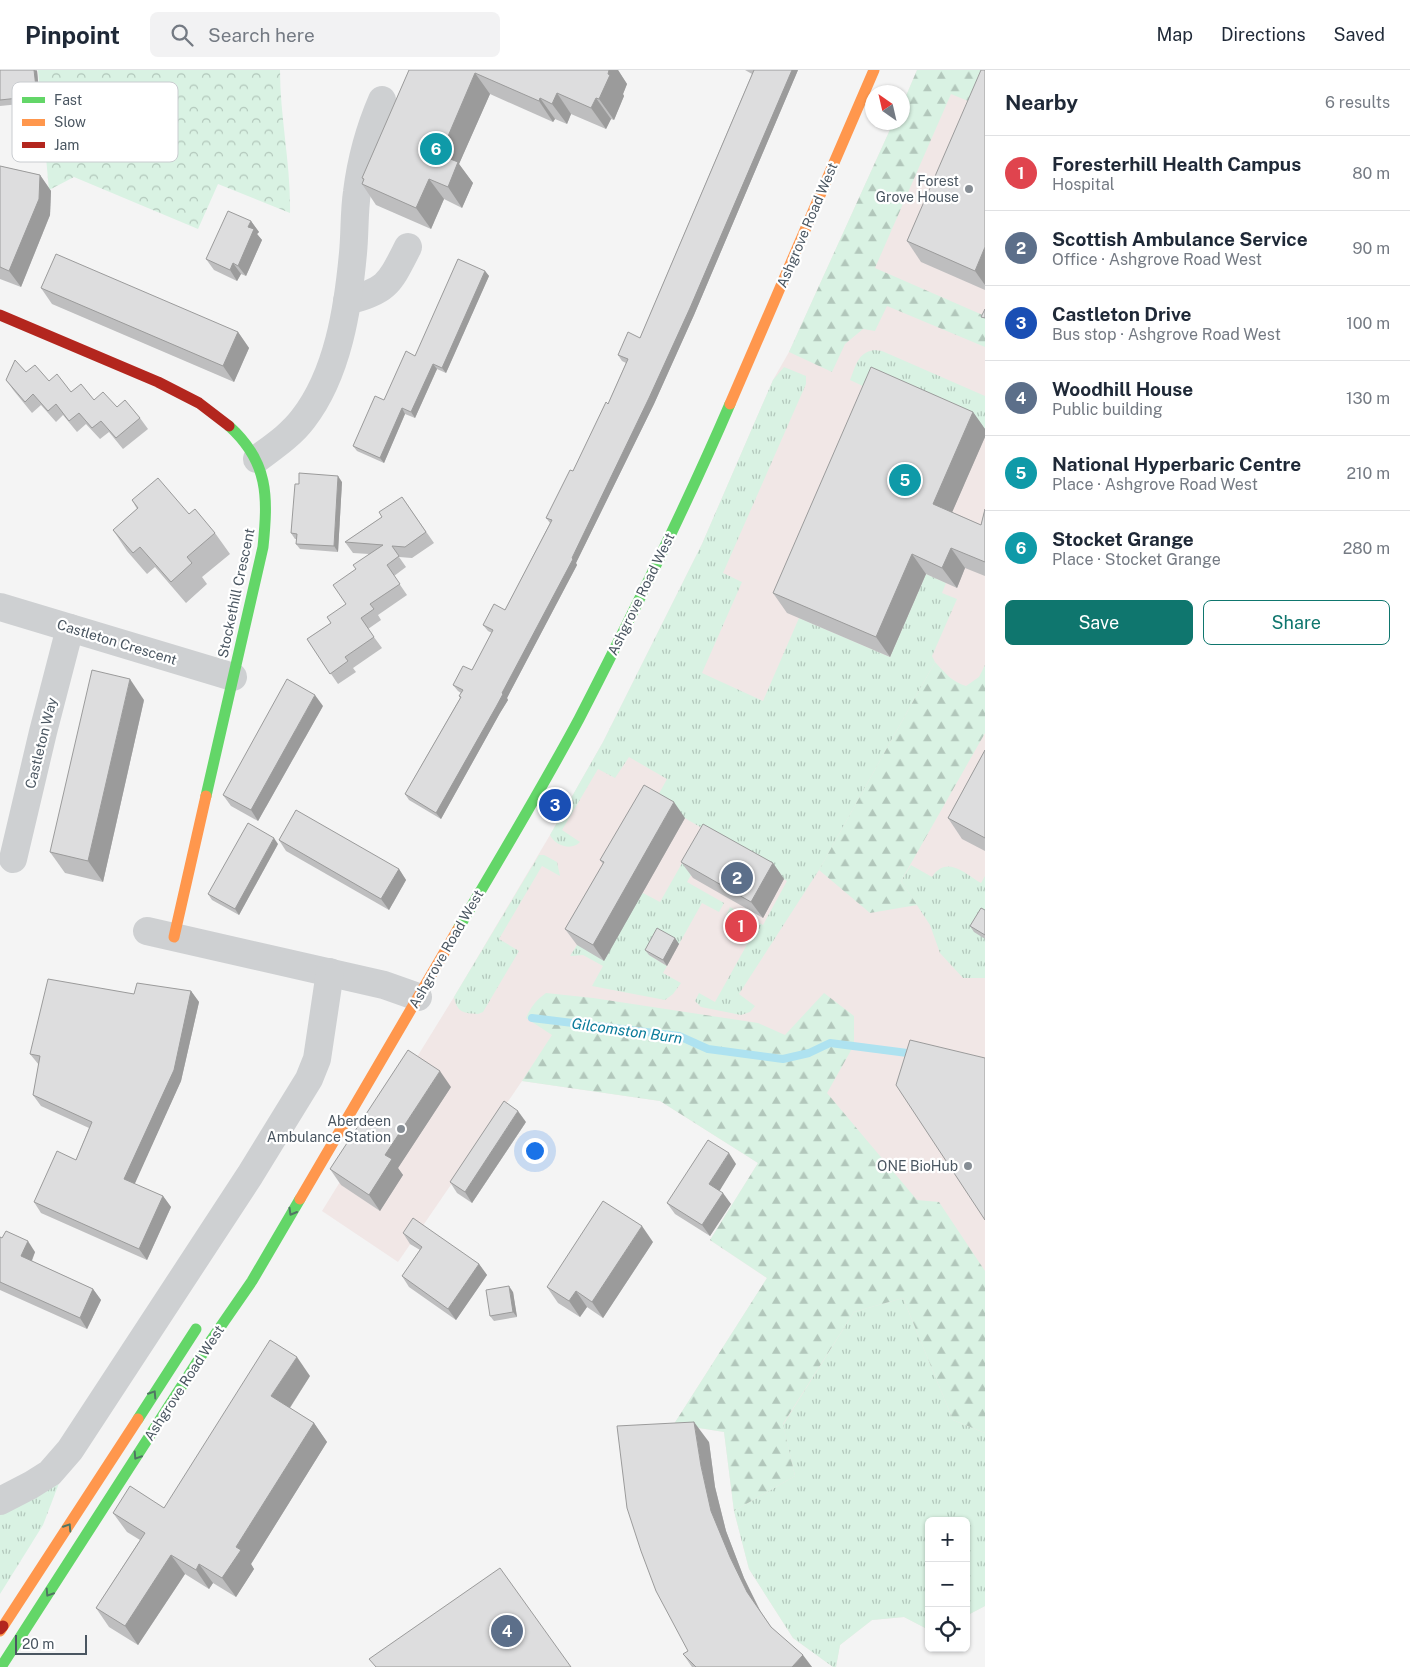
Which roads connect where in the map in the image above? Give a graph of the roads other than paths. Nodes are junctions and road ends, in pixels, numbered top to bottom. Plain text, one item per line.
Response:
1 (874, 70) edge
2 (382, 100) dead end
3 (408, 247) dead end
4 (347, 301) junction
5 (0, 315) edge
6 (257, 459) junction
7 (0, 607) edge
8 (70, 628) junction
9 (233, 676) junction
10 (13, 858) dead end
11 (147, 931) dead end
12 (174, 937) junction
13 (330, 972) junction
14 (418, 997) junction
15 (360, 1094) junction
16 (290, 1194) dead end
17 (201, 1322) dead end
18 (0, 1501) edge
19 (1, 1629) edge
20 (1, 1667) edge

1 - 14 street, Ashgrove Road West
2 - 4 street
3 - 4 street
4 - 6 street
5 - 6 street, Stockethill Crescent
6 - 9 street, Stockethill Crescent
7 - 8 street, Castleton Crescent
8 - 9 street, Castleton Crescent
8 - 10 street, Castleton Way
9 - 12 street, Stockethill Crescent
11 - 12 street
12 - 13 street
13 - 14 street
13 - 18 street
14 - 15 street, Ashgrove Road West
15 - 16 street, Ashgrove Road West
15 -> 20 street, Ashgrove Road West
19 -> 17 street, Ashgrove Road West

